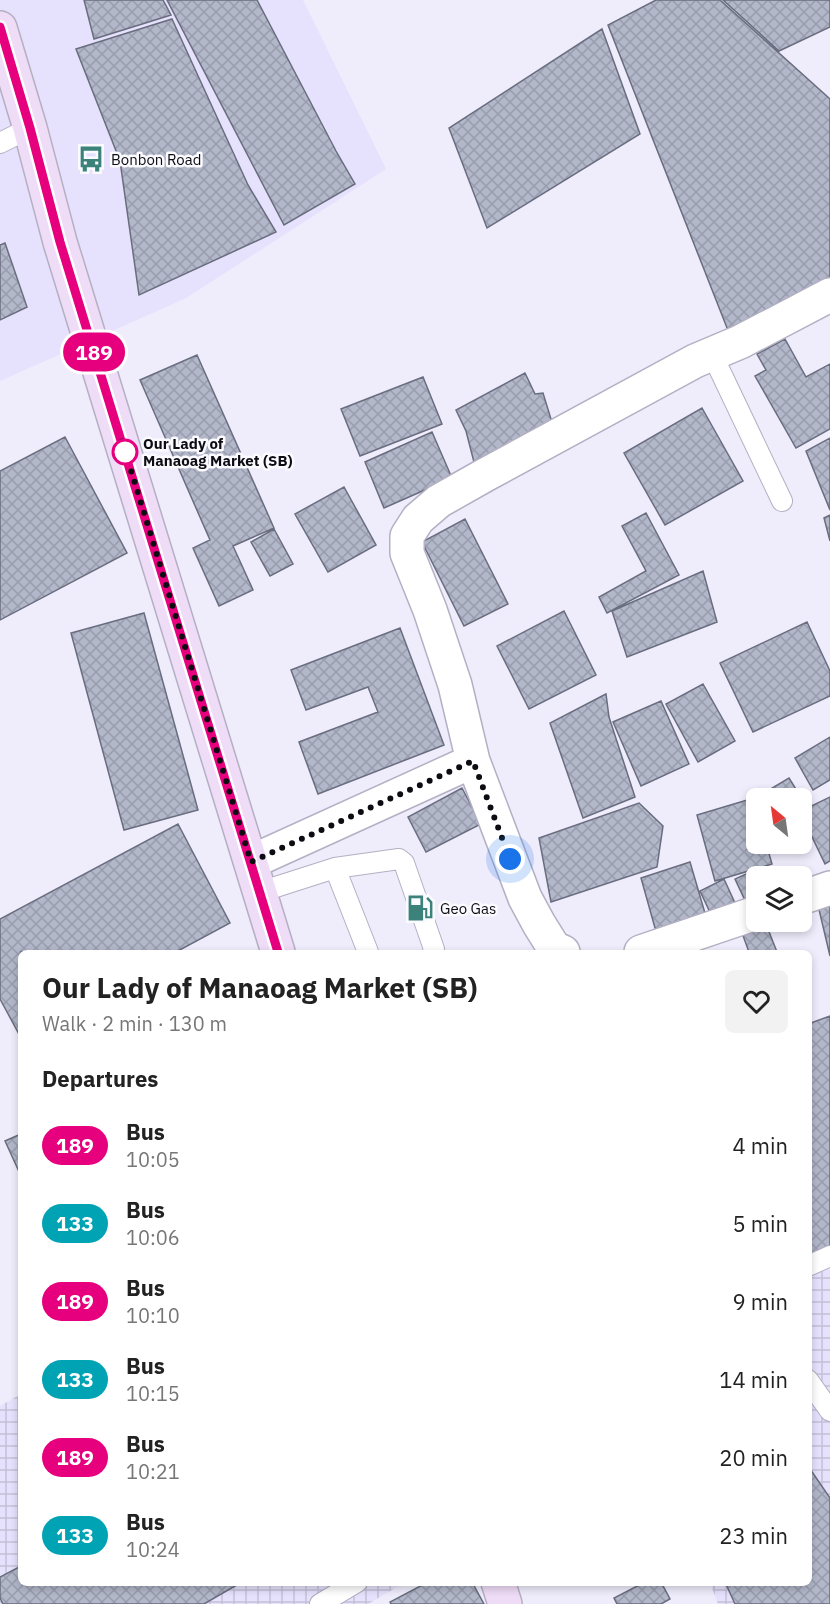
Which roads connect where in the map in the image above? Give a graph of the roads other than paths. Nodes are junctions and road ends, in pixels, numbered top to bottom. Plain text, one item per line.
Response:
1 (0, 27) edge
2 (30, 128) junction
3 (0, 143) edge
4 (830, 295) edge
5 (712, 354) junction
6 (782, 501) dead end
7 (473, 761) junction
8 (335, 868) junction
9 (255, 877) junction
10 (830, 888) edge
11 (812, 894) edge
12 (746, 916) edge
13 (277, 950) edge
14 (367, 950) edge
15 (434, 950) edge
16 (558, 950) edge
17 (647, 950) edge
18 (830, 1256) edge
19 (812, 1264) edge
20 (812, 1386) edge
21 (830, 1411) edge
22 (350, 1586) edge
23 (499, 1586) edge
24 (320, 1604) edge
25 (505, 1604) edge

1 - 2 main road
2 - 3 lane
2 - 9 main road
4 - 5 street
5 - 6 lane
5 - 7 street
7 - 9 street
7 - 16 street
8 - 9 lane
8 - 14 lane
8 - 15 lane
9 - 13 main road
10 - 11 street
12 - 17 street
18 - 19 lane
20 - 21 lane
22 - 24 lane
23 - 25 main road

